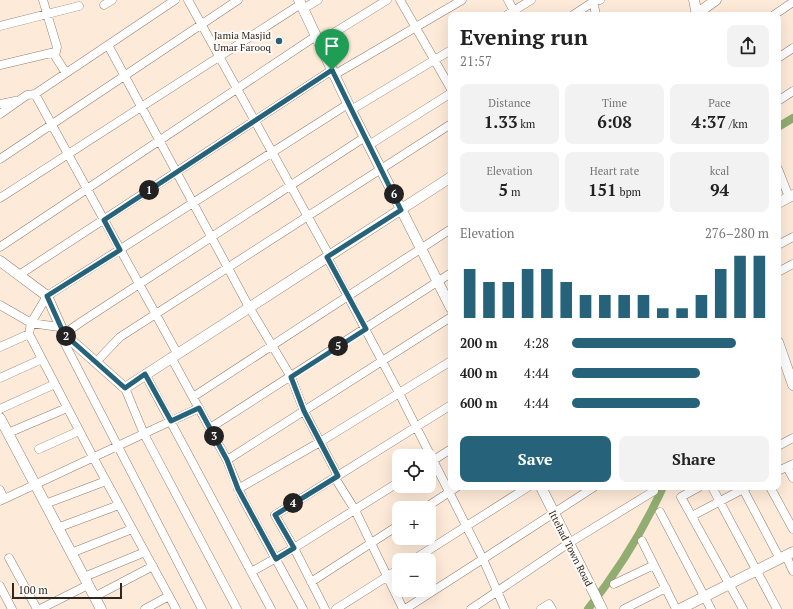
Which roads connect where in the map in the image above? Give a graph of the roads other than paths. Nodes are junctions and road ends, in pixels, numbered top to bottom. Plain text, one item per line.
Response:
1 (43, 0) edge
2 (112, 0) edge
3 (175, 0) edge
4 (188, 0) edge
5 (238, 0) edge
6 (318, 0) edge
7 (387, 0) edge
8 (400, 0) edge
9 (462, 0) edge
10 (508, 0) edge
11 (531, 0) edge
12 (694, 0) edge
13 (716, 0) edge
14 (595, 1) edge
15 (793, 2) edge
16 (301, 4) edge
17 (104, 5) dead end
18 (78, 6) dead end
19 (511, 12) edge
20 (515, 12) edge
21 (578, 12) edge
22 (596, 12) edge
23 (696, 12) edge
24 (701, 12) edge
25 (778, 12) edge
26 (47, 14) junction
27 (201, 25) junction
28 (0, 26) edge
29 (416, 27) junction
30 (317, 39) junction
31 (108, 45) junction
32 (793, 48) edge
33 (55, 52) junction
34 (448, 52) edge
35 (781, 56) edge
36 (219, 57) junction
37 (434, 60) junction
38 (0, 65) edge
39 (333, 72) junction
40 (66, 73) junction
41 (125, 76) junction
42 (448, 84) edge
43 (237, 89) junction
44 (793, 90) edge
45 (35, 94) junction
46 (448, 95) edge
47 (781, 99) edge
48 (19, 100) junction
49 (0, 104) edge
50 (141, 107) junction
51 (350, 107) junction
52 (0, 114) edge
53 (255, 120) junction
54 (52, 125) junction
55 (448, 126) edge
56 (160, 140) junction
57 (367, 141) junction
58 (272, 153) junction
59 (68, 154) junction
60 (0, 159) edge
61 (381, 169) junction
62 (176, 172) junction
63 (781, 175) edge
64 (448, 179) edge
65 (290, 185) junction
66 (87, 189) junction
67 (791, 196) edge
68 (0, 198) edge
69 (781, 201) edge
70 (193, 203) junction
71 (401, 210) junction
72 (308, 216) junction
73 (104, 220) junction
74 (448, 231) edge
75 (211, 236) junction
76 (793, 237) edge
77 (781, 243) edge
78 (0, 247) edge
79 (421, 249) junction
80 (120, 250) junction
81 (328, 256) junction
82 (0, 261) edge
83 (793, 264) edge
84 (228, 267) junction
85 (781, 270) edge
86 (19, 275) junction
87 (448, 276) edge
88 (438, 282) junction
89 (139, 284) junction
90 (47, 296) junction
91 (348, 296) junction
92 (448, 302) edge
93 (0, 306) edge
94 (249, 307) junction
95 (156, 314) junction
96 (448, 319) edge
97 (30, 323) junction
98 (366, 329) junction
99 (62, 330) junction
100 (29, 334) junction
101 (272, 346) junction
102 (0, 348) edge
103 (781, 351) edge
104 (174, 355) junction
105 (42, 359) junction
106 (383, 361) junction
107 (96, 362) junction
108 (448, 363) edge
109 (145, 374) junction
110 (291, 377) junction
111 (0, 378) edge
112 (55, 384) junction
113 (793, 385) edge
114 (125, 388) junction
115 (399, 393) junction
116 (193, 397) junction
117 (448, 407) edge
118 (67, 408) junction
119 (199, 408) junction
120 (0, 409) edge
121 (304, 411) junction
122 (0, 418) edge
123 (171, 421) junction
124 (417, 427) junction
125 (210, 428) junction
126 (79, 431) junction
127 (8, 433) junction
128 (144, 434) junction
129 (793, 438) edge
130 (320, 442) junction
131 (781, 444) edge
132 (117, 446) junction
133 (39, 449) dead end
134 (426, 449) edge
135 (448, 451) edge
136 (93, 458) junction
137 (436, 459) edge
138 (227, 460) junction
139 (790, 465) edge
140 (781, 470) edge
141 (436, 471) edge
142 (336, 477) junction
143 (793, 478) edge
144 (106, 481) junction
145 (34, 486) junction
146 (392, 486) edge
147 (238, 489) junction
148 (0, 490) edge
149 (452, 490) edge
150 (523, 490) edge
151 (542, 490) edge
152 (589, 490) edge
153 (654, 490) edge
154 (694, 490) edge
155 (714, 490) edge
156 (741, 490) edge
157 (746, 490) edge
158 (772, 490) edge
159 (448, 493) junction
160 (2, 500) edge
161 (436, 501) edge
162 (720, 501) junction
163 (45, 504) junction
164 (119, 505) junction
165 (354, 510) junction
166 (660, 512) dead end
167 (554, 513) junction
168 (692, 516) junction
169 (466, 526) junction
170 (57, 528) junction
171 (132, 528) junction
172 (793, 529) edge
173 (392, 530) edge
174 (642, 541) dead end
175 (371, 543) junction
176 (569, 543) junction
177 (294, 548) junction
178 (71, 552) junction
179 (145, 552) junction
180 (424, 553) edge
181 (786, 556) edge
182 (9, 558) dead end
183 (276, 559) junction
184 (483, 559) junction
185 (654, 565) junction
186 (153, 566) junction
187 (757, 570) junction
188 (793, 571) edge
189 (251, 572) junction
190 (392, 573) edge
191 (387, 576) junction
192 (86, 581) junction
193 (311, 582) junction
194 (614, 584) dead end
195 (730, 584) junction
196 (0, 586) edge
197 (666, 588) junction
198 (497, 591) junction
199 (169, 596) junction
200 (94, 597) junction
201 (705, 597) junction
202 (12, 609) edge
203 (37, 609) edge
204 (40, 609) edge
205 (101, 609) edge
206 (145, 609) edge
207 (176, 609) edge
208 (202, 609) edge
209 (237, 609) edge
210 (271, 609) edge
211 (303, 609) edge
212 (325, 609) edge
213 (336, 609) edge
214 (404, 609) edge
215 (471, 609) edge
216 (505, 609) edge
217 (541, 609) edge
218 (552, 609) edge
219 (602, 609) edge
220 (624, 609) edge
221 (676, 609) edge
222 (680, 609) edge
223 (711, 609) edge
224 (743, 609) edge
225 (777, 609) edge

1 - 26 street
2 - 17 street
3 - 31 street
4 - 27 street
5 - 27 street
6 - 16 street
7 - 30 street
8 - 29 street
9 - 29 street
10 - 19 street
11 - 20 street
12 - 23 street
13 - 24 street
14 - 21 street
14 - 22 street
15 - 25 street
16 - 30 street
16 - 36 street
18 - 26 street
26 - 28 street
26 - 33 street
27 - 36 street
27 - 41 street
29 - 37 street
29 - 39 street
30 - 39 street
30 - 43 street
31 - 40 street
31 - 41 street
32 - 35 street
33 - 38 street
33 - 40 street
34 - 37 street
36 - 43 street
36 - 50 street
37 - 42 street
37 - 51 street
39 - 51 street
39 - 53 street
40 - 45 street
41 - 50 street
41 - 54 street
43 - 53 street
43 - 56 street
44 - 47 street
45 - 48 street
45 - 54 street
46 - 57 street
48 - 49 street
48 - 52 street
50 - 56 street
50 - 59 street
51 - 57 street
51 - 58 street
53 - 58 street
53 - 62 street
54 - 59 street
54 - 60 street
55 - 61 street
56 - 62 street
56 - 66 street
57 - 61 street
57 - 65 street
58 - 65 street
58 - 70 street
59 - 66 street
59 - 68 street
61 - 71 street
61 - 72 street
62 - 70 street
62 - 73 street
63 - 67 street
64 - 71 street
65 - 72 street
65 - 75 street
66 - 73 street
66 - 78 street
67 - 69 street
70 - 75 street
70 - 80 street
71 - 79 street
71 - 81 street
72 - 81 street
72 - 84 street
73 - 80 street
73 - 86 street
74 - 79 street
75 - 84 street
75 - 89 street
76 - 77 street
79 - 88 street
79 - 91 street
80 - 89 street
80 - 90 street
81 - 91 street
81 - 94 street
82 - 86 street
83 - 85 street
84 - 94 street
84 - 95 street
86 - 90 street
87 - 88 street
88 - 92 street
88 - 98 street
89 - 95 street
89 - 99 street
90 - 97 street
90 - 99 street
91 - 98 street
91 - 101 street
93 - 97 street
94 - 101 street
94 - 104 street
95 - 104 street
95 - 107 street
96 - 106 street
97 - 99 street
97 - 100 street
98 - 106 street
98 - 110 street
99 - 107 street
99 - 132 street
100 - 102 street
100 - 105 street
101 - 110 street
101 - 116 street
103 - 113 street
104 - 109 street
104 - 116 street
105 - 111 street
105 - 112 street
106 - 115 street
106 - 121 street
107 - 114 street
108 - 115 street
109 - 114 street
109 - 123 street
110 - 121 street
110 - 125 street
112 - 118 street
112 - 120 street
114 - 128 street
115 - 124 street
115 - 130 street
116 - 119 street
117 - 124 street
118 - 126 street
118 - 127 street
119 - 123 street
119 - 125 street
121 - 130 street
121 - 138 street
122 - 127 street
123 - 128 street
123 - 189 street
124 - 134 street
124 - 142 street
125 - 138 street
126 - 133 street
126 - 136 street
127 - 145 street
128 - 132 street
128 - 209 street
129 - 131 street
130 - 142 street
130 - 147 street
132 - 136 street
132 - 208 street
135 - 137 street
136 - 144 street
136 - 145 street
138 - 147 street
139 - 140 street
139 - 143 street
141 - 159 street
142 - 165 street
142 - 177 street
144 - 163 street
144 - 164 street
145 - 160 street
145 - 163 street
146 - 165 street
147 - 183 street
148 - 160 street
149 - 159 street
150 - 169 street
151 - 167 street, Ittehad Town Road
152 - 167 street
153 - 176 street
154 - 168 street
155 - 162 street
156 - 162 street
157 - 181 street
158 - 172 street
159 - 161 street
159 - 169 street
162 - 168 street
162 - 187 street
163 - 170 street
164 - 170 street
164 - 171 street
165 - 175 street
165 - 177 street
166 - 201 street
167 - 176 street, Ittehad Town Road
167 - 184 street
168 - 195 street
169 - 180 street
169 - 184 street
170 - 178 street
171 - 178 street
171 - 179 street
173 - 175 street
174 - 185 street
175 - 191 street
175 - 193 street
176 - 198 street
176 - 219 street, Ittehad Town Road
177 - 183 street
177 - 193 street
178 - 192 street
179 - 186 street
179 - 192 street
181 - 187 street
181 - 188 street
182 - 203 street
183 - 189 street
183 - 211 street
184 - 198 street
184 - 214 street
185 - 194 street
185 - 197 street
186 - 199 street
186 - 200 street
187 - 195 street
187 - 225 street
189 - 210 street
190 - 191 street
191 - 213 street
191 - 214 street
192 - 200 street
192 - 204 street
193 - 212 street
195 - 201 street
195 - 224 street
196 - 202 street
197 - 220 street
197 - 221 street
198 - 215 street
198 - 216 street
199 - 206 street
199 - 207 street
200 - 205 street
201 - 222 street
201 - 223 street
217 - 218 street

